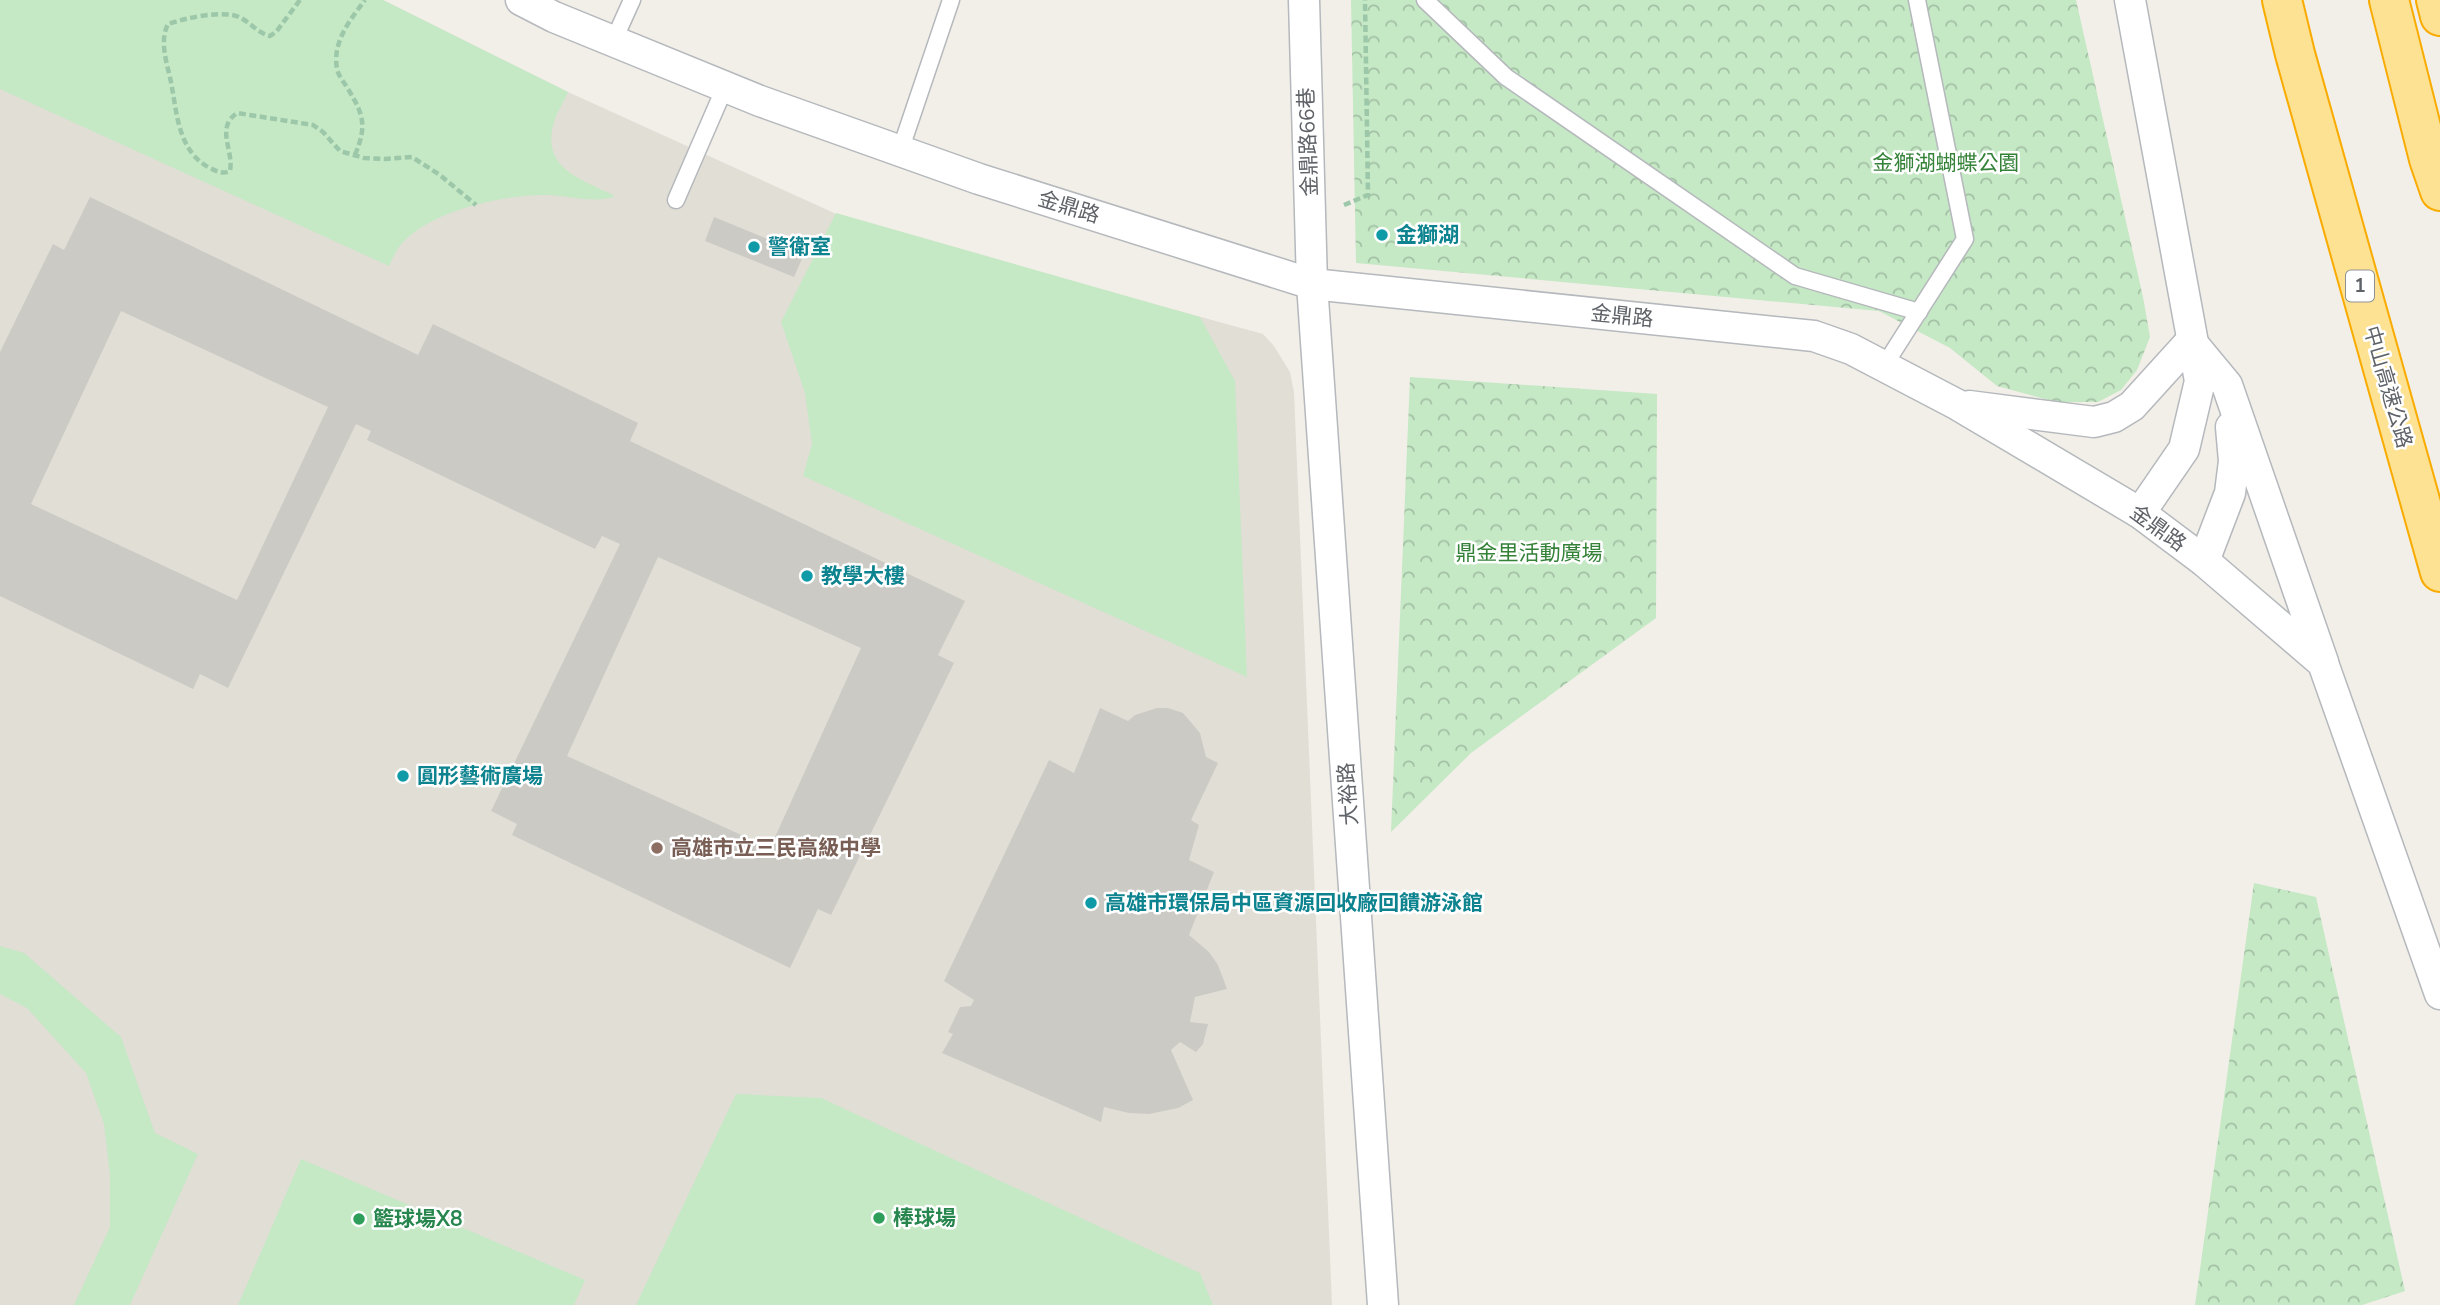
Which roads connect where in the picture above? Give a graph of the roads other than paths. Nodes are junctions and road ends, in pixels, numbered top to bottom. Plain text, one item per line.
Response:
1 (521, 0) edge
2 (632, 0) edge
3 (951, 0) edge
4 (1304, 0) edge
5 (1425, 0) edge
6 (1917, 0) edge
7 (2130, 0) edge
8 (2282, 0) edge
9 (2389, 0) edge
10 (2436, 0) edge
11 (2440, 16) edge
12 (613, 42) junction
13 (725, 87) junction
14 (900, 151) junction
15 (2440, 191) edge
16 (676, 201) dead end
17 (1312, 284) junction
18 (1919, 312) junction
19 (2191, 341) junction
20 (1884, 366) junction
21 (2227, 385) junction
22 (1958, 405) junction
23 (2140, 513) junction
24 (2204, 561) junction
25 (2440, 572) edge
26 (2323, 663) junction
27 (2440, 994) edge
28 (1383, 1305) edge

1 - 12 street, 金鼎路
2 - 12 lane
3 - 14 lane
4 - 17 street, 金鼎路66巷
5 - 18 lane
6 - 18 lane
7 - 19 street
8 - 25 highway, 中山高速公路 / 1
9 - 15 highway
10 - 11 highway
12 - 13 street, 金鼎路
13 - 14 street, 金鼎路
13 - 16 lane
14 - 17 street, 金鼎路
17 - 20 street, 金鼎路
17 - 28 street, 大裕路
18 - 20 lane
19 - 21 street
19 - 22 street
19 - 23 street
20 - 22 street, 金鼎路
21 - 24 street
21 - 26 street
22 - 23 street, 金鼎路
23 - 24 street, 金鼎路
24 - 26 street, 金鼎路
26 - 27 street, 金鼎路

